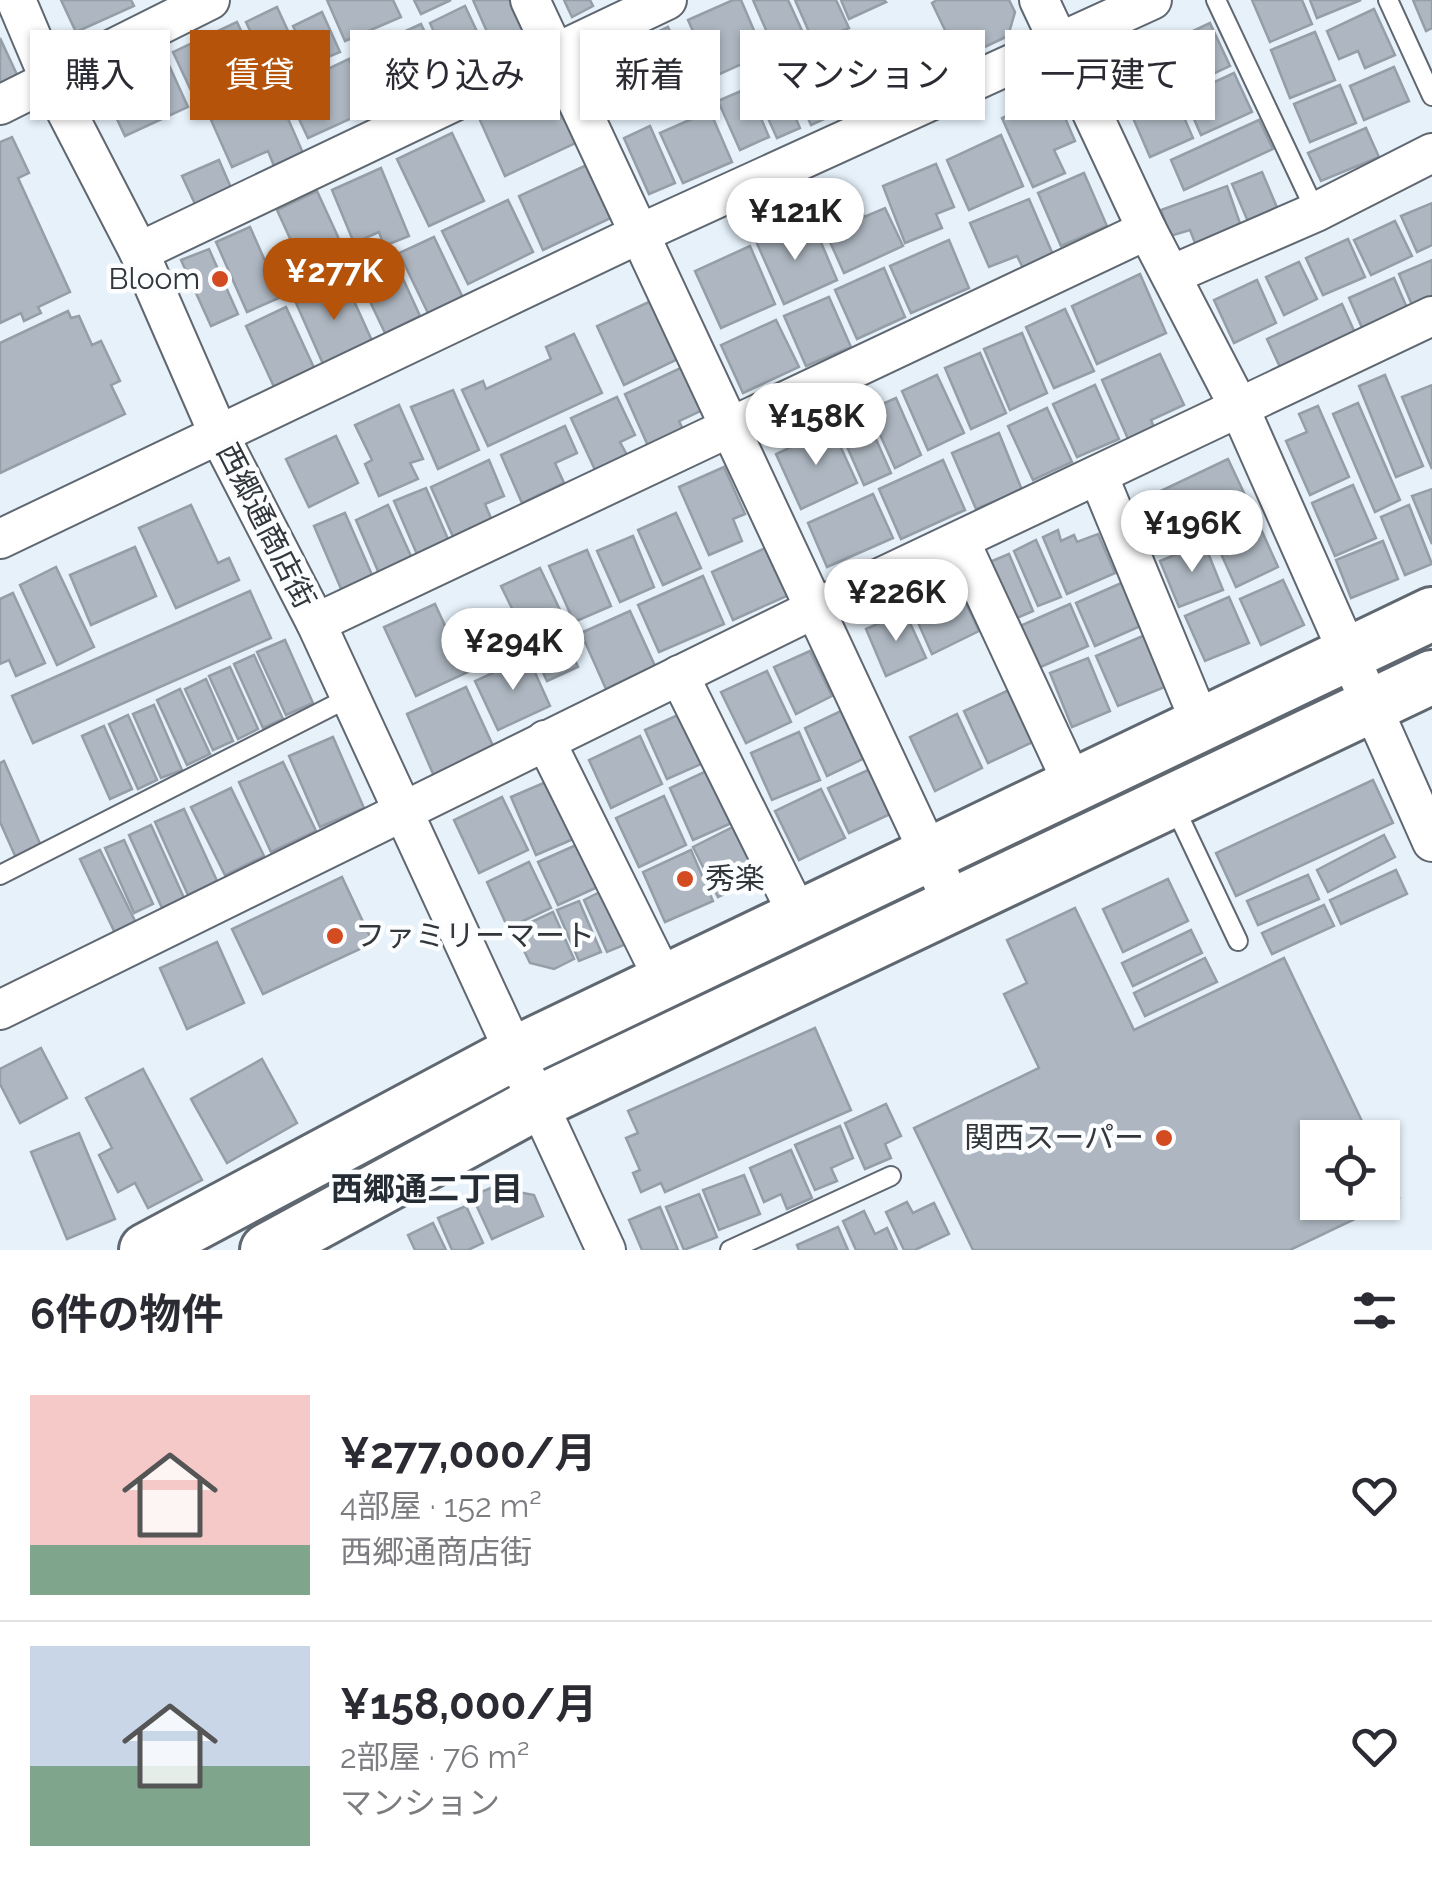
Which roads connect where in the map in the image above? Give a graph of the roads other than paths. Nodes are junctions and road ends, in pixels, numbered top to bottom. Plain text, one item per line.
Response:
1 (16, 0) edge
2 (210, 0) edge
3 (530, 0) edge
4 (667, 0) edge
5 (1039, 0) edge
6 (1152, 0) edge
7 (1216, 0) edge
8 (1388, 0) edge
9 (148, 30) edge
10 (544, 30) edge
11 (1053, 30) edge
12 (1089, 30) edge
13 (30, 33) edge
14 (560, 51) edge
15 (560, 64) edge
16 (1005, 69) edge
17 (30, 88) edge
18 (1432, 96) edge
19 (0, 105) edge
20 (70, 120) edge
21 (415, 120) edge
22 (1096, 120) edge
23 (1432, 153) edge
24 (1316, 212) junction
25 (1147, 230) junction
26 (638, 234) junction
27 (138, 252) junction
28 (1170, 275) junction
29 (1432, 316) edge
30 (1238, 407) junction
31 (730, 427) junction
32 (219, 435) junction
33 (1098, 475) junction
34 (0, 539) edge
35 (960, 541) junction
36 (812, 610) junction
37 (1432, 614) edge
38 (316, 623) junction
39 (1351, 653) junction
40 (679, 675) junction
41 (1432, 677) edge
42 (350, 697) junction
43 (1370, 708) junction
44 (1202, 724) junction
45 (546, 740) junction
46 (1073, 784) junction
47 (1171, 801) junction
48 (403, 810) junction
49 (1432, 842) edge
50 (928, 853) junction
51 (0, 876) edge
52 (952, 902) junction
53 (798, 915) junction
54 (1238, 941) dead end
55 (664, 980) junction
56 (0, 1010) edge
57 (516, 1052) junction
58 (535, 1104) junction
59 (891, 1176) dead end
60 (146, 1250) edge
61 (267, 1250) edge
62 (606, 1250) edge
63 (730, 1250) edge

1 - 13 street, 西郷通商店街
2 - 9 street
3 - 10 street
4 - 14 street
5 - 11 street
6 - 12 street
7 - 24 lane
8 - 18 lane
15 - 26 street
16 - 26 street
17 - 19 street
20 - 27 street, 西郷通商店街
21 - 27 street
22 - 25 street
23 - 24 street
24 - 28 street
25 - 28 street
25 - 31 street
26 - 31 street
26 - 32 street
27 - 32 street, 西郷通商店街
28 - 30 street
29 - 30 street
30 - 33 street
30 - 39 street
31 - 36 street
31 - 38 street
32 - 34 street
32 - 38 street, 西郷通商店街
33 - 35 street
33 - 44 street
35 - 36 street
35 - 46 street
36 - 40 street
36 - 50 street
37 - 39 street
38 - 42 street, 西郷通商店街
39 - 43 street
39 - 44 street
40 - 45 street
40 - 53 street
41 - 43 street
42 - 48 street, 西郷通商店街
42 - 51 lane
43 - 47 street
43 - 49 street
44 - 46 street
45 - 48 street
45 - 55 street
46 - 50 street
47 - 52 street
47 - 54 lane
48 - 56 street
48 - 57 street, 西郷通商店街
50 - 52 street
50 - 53 street
52 - 58 street
53 - 55 street
55 - 57 street
57 - 58 street, 西郷通商店街
57 - 60 street
58 - 61 street
58 - 62 street, 西郷通商店街
59 - 63 lane

